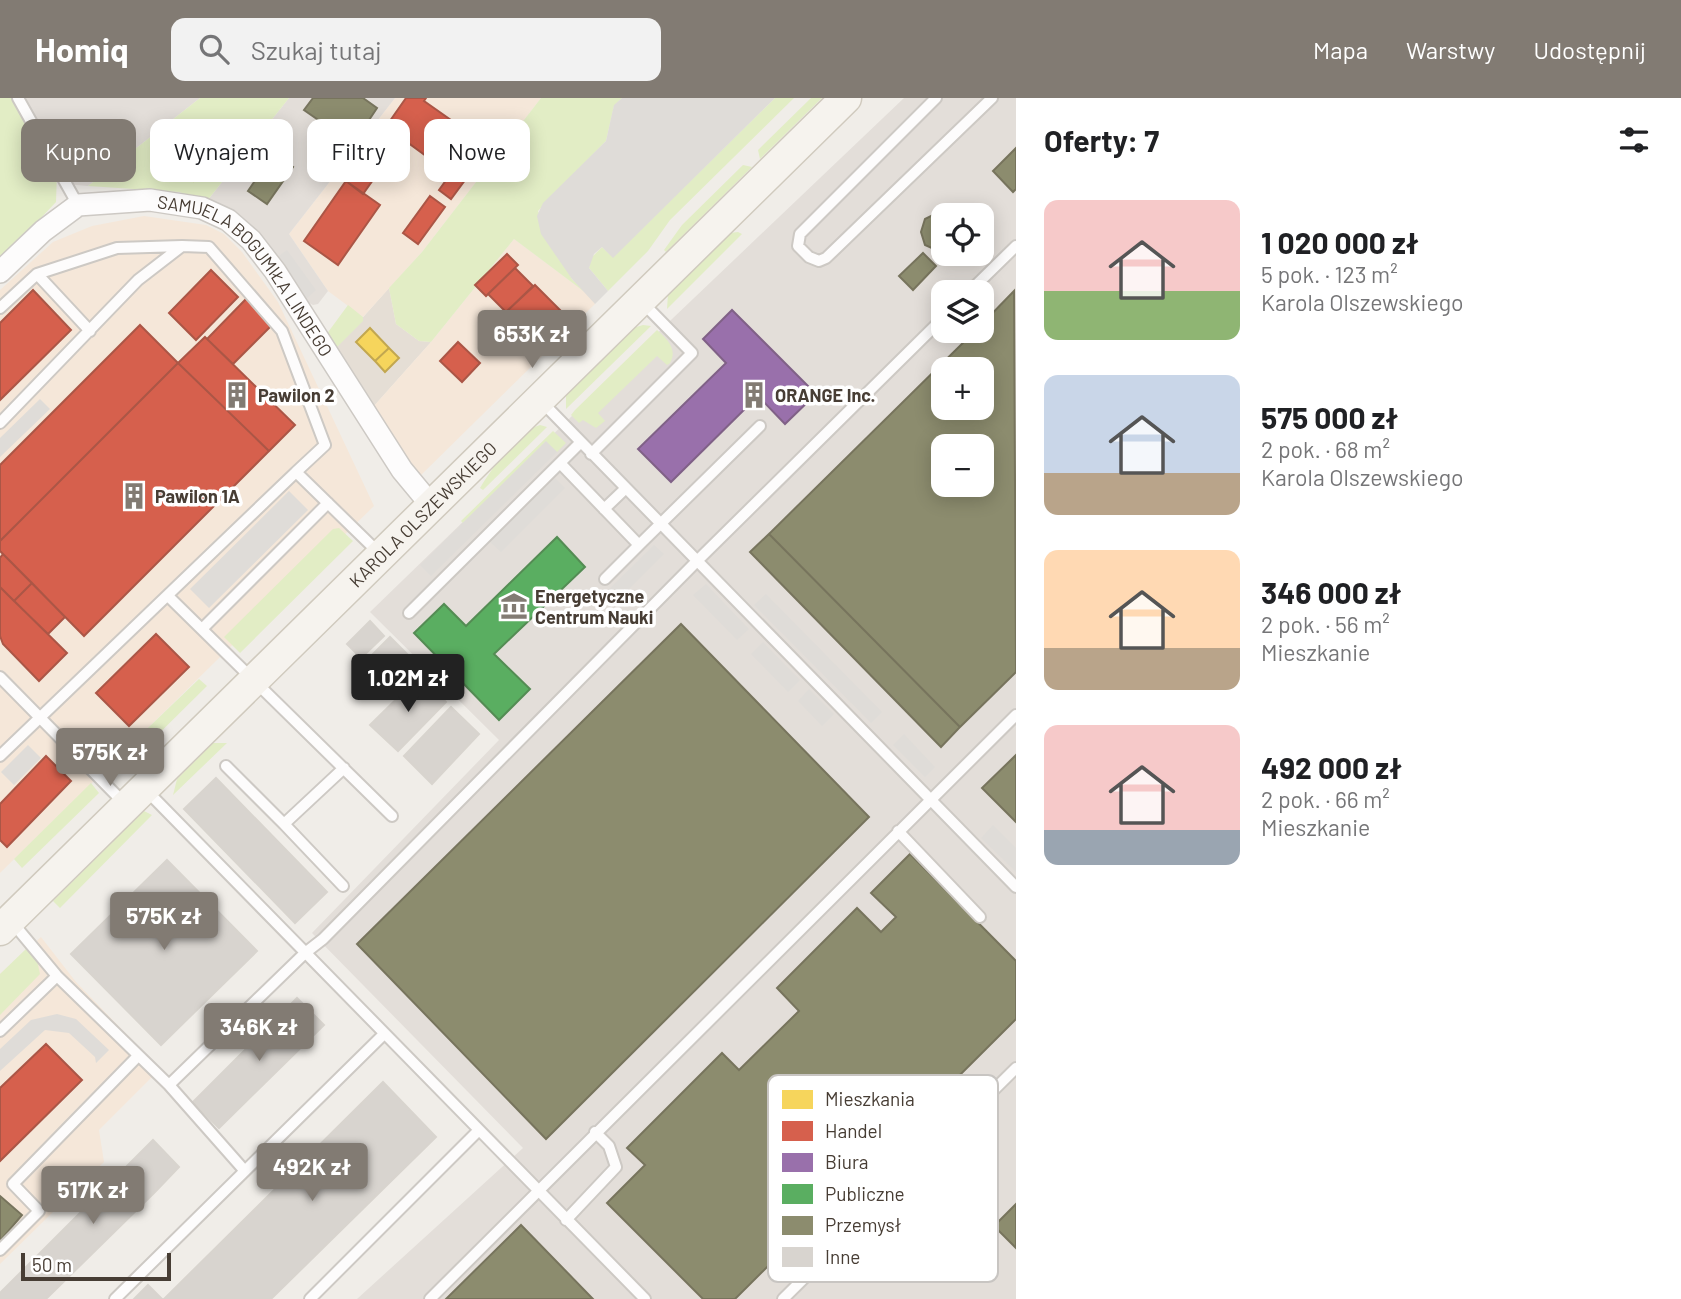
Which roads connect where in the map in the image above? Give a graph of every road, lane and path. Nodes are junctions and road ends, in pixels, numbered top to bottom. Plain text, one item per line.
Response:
1 (18, 98) edge
2 (846, 98) edge
3 (936, 98) edge
4 (992, 98) edge
5 (78, 205) junction
6 (183, 246) junction
7 (1016, 246) edge
8 (0, 272) edge
9 (37, 274) junction
10 (981, 280) edge
11 (640, 300) junction
12 (0, 308) edge
13 (931, 330) edge
14 (90, 331) junction
15 (539, 399) junction
16 (0, 424) edge
17 (760, 426) dead end
18 (580, 442) junction
19 (591, 454) junction
20 (560, 463) junction
21 (296, 472) junction
22 (625, 489) junction
23 (328, 503) junction
24 (431, 505) junction
25 (604, 509) junction
26 (660, 524) junction
27 (639, 545) junction
28 (381, 555) junction
29 (696, 562) junction
30 (605, 579) dead end
31 (169, 597) junction
32 (409, 613) dead end
33 (202, 629) junction
34 (0, 677) edge
35 (254, 680) junction
36 (1016, 715) edge
37 (41, 719) junction
38 (0, 756) edge
39 (226, 766) dead end
40 (344, 768) junction
41 (136, 798) junction
42 (930, 800) junction
43 (392, 816) dead end
44 (284, 824) junction
45 (898, 831) junction
46 (344, 886) dead end
47 (1016, 887) edge
48 (980, 917) dead end
49 (5, 925) edge
50 (304, 953) junction
51 (57, 976) junction
52 (0, 1031) edge
53 (383, 1035) junction
54 (138, 1056) junction
55 (1016, 1068) edge
56 (169, 1085) junction
57 (998, 1086) edge
58 (478, 1131) junction
59 (596, 1132) junction
60 (244, 1170) junction
61 (536, 1191) junction
62 (566, 1220) junction
63 (0, 1250) edge
64 (800, 1282) edge
65 (115, 1299) edge
66 (310, 1299) edge
67 (430, 1299) edge
68 (645, 1299) edge
69 (783, 1299) edge

1 - 5 lane
2 - 11 street, KAROLA OLSZEWSKIEGO
3 - 4 lane
5 - 8 street
5 - 24 street, SAMUELA BOGUMIŁA LINDEGO
6 - 9 lane
6 - 14 lane
6 - 21 lane
7 - 10 lane
9 - 12 lane
9 - 14 lane
11 - 15 street, KAROLA OLSZEWSKIEGO
11 - 19 lane
13 - 29 lane
14 - 16 lane
15 - 18 lane
15 - 24 street, KAROLA OLSZEWSKIEGO
17 - 26 lane
18 - 19 lane
18 - 20 lane
19 - 22 lane
20 - 25 lane
20 - 32 lane
21 - 23 lane
21 - 31 lane
22 - 25 lane
22 - 26 lane
23 - 28 lane
23 - 33 lane
24 - 28 street, KAROLA OLSZEWSKIEGO
25 - 27 lane
26 - 27 lane
26 - 29 lane
27 - 30 lane
28 - 35 street, KAROLA OLSZEWSKIEGO
29 - 42 lane
29 - 50 lane
31 - 33 lane
31 - 37 lane
33 - 35 lane
34 - 37 lane
35 - 40 lane
35 - 41 street, KAROLA OLSZEWSKIEGO
36 - 42 lane
37 - 38 lane
37 - 41 lane
39 - 44 lane
40 - 43 lane
40 - 44 lane
41 - 49 street, KAROLA OLSZEWSKIEGO
41 - 50 lane
42 - 45 lane
42 - 47 lane
44 - 46 lane
45 - 48 lane
45 - 59 lane
49 - 51 lane
50 - 53 lane
50 - 56 lane
51 - 52 lane
51 - 54 lane
53 - 58 lane
53 - 60 lane
54 - 56 lane
54 - 63 lane
55 - 57 lane
56 - 60 lane
58 - 61 lane
58 - 66 lane
59 - 61 lane
59 - 62 lane
60 - 65 lane
61 - 62 lane
61 - 67 lane
62 - 68 lane
64 - 69 lane

